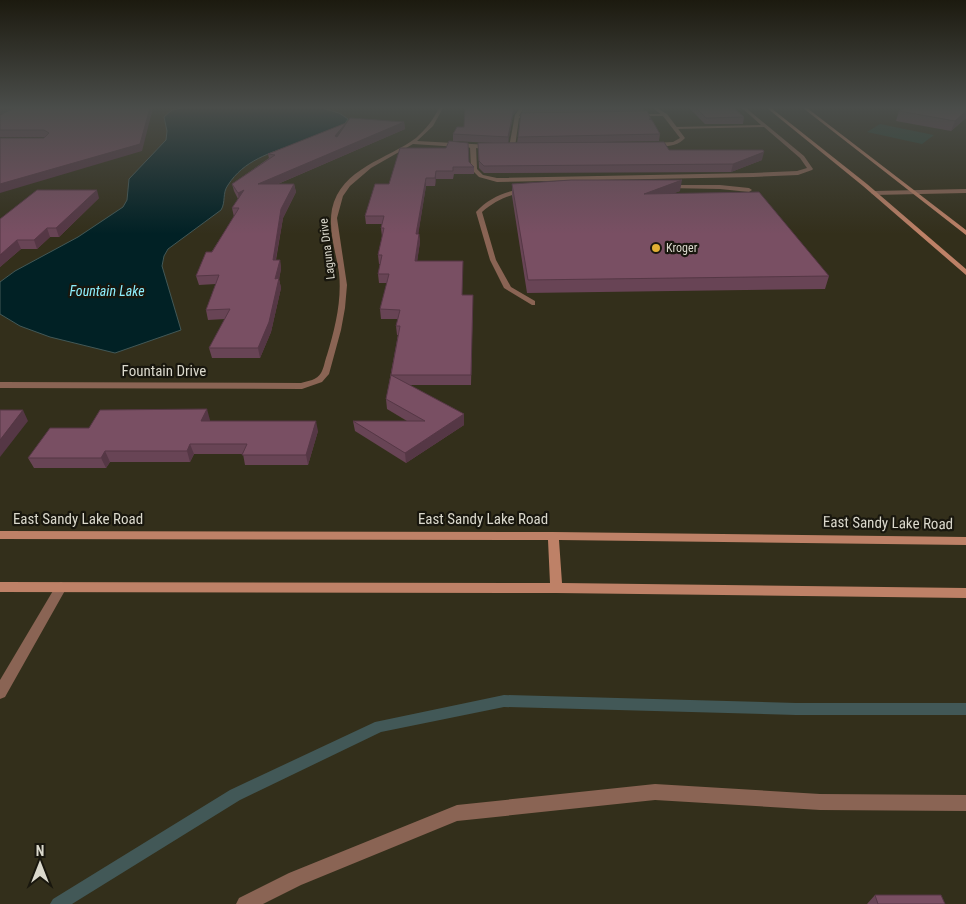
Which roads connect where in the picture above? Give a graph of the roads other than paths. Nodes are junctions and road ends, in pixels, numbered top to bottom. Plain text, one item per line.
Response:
1 (398, 150) edge
2 (473, 150) edge
3 (794, 150) edge
4 (821, 150) edge
5 (859, 150) edge
6 (657, 187) edge
7 (532, 190) edge
8 (749, 190) edge
9 (912, 191) junction
10 (966, 191) edge
11 (874, 193) junction
12 (966, 233) edge
13 (966, 273) edge
14 (532, 302) edge
15 (325, 374) joint
16 (0, 384) edge
17 (0, 535) edge
18 (553, 536) junction
19 (966, 540) edge
20 (0, 587) edge
21 (60, 587) junction
22 (556, 588) junction
23 (966, 593) edge
24 (0, 693) edge
25 (966, 803) edge
26 (245, 904) edge

1 - 15 street, Laguna Drive
2 - 3 street
4 - 11 main road
5 - 9 main road
6 - 8 street
7 - 14 street
9 - 10 street
9 - 11 street
9 - 12 main road
11 - 13 main road
15 - 16 street, Fountain Drive
17 - 18 main road, East Sandy Lake Road
18 - 19 main road, East Sandy Lake Road
18 - 22 main road
20 - 21 main road
21 - 22 main road
21 - 24 street
22 - 23 main road
25 - 26 street

